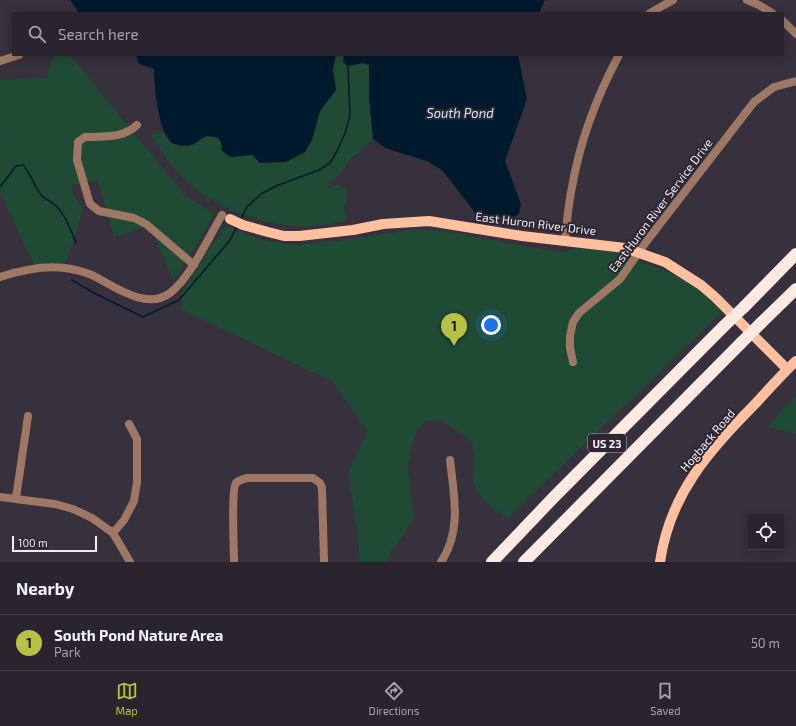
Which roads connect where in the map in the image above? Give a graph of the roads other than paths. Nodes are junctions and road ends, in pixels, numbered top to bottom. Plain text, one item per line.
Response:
1 (673, 0) edge
2 (747, 0) edge
3 (652, 12) edge
4 (770, 12) edge
5 (784, 23) edge
6 (796, 34) edge
7 (16, 56) edge
8 (619, 56) edge
9 (0, 61) edge
10 (796, 81) edge
11 (137, 125) dead end
12 (226, 217) joint
13 (566, 241) junction
14 (639, 252) junction
15 (796, 254) edge
16 (194, 265) junction
17 (0, 277) edge
18 (796, 289) edge
19 (796, 361) edge
20 (573, 362) dead end
21 (787, 369) junction
22 (28, 416) dead end
23 (130, 424) dead end
24 (450, 460) dead end
25 (3, 497) edge
26 (16, 498) junction
27 (113, 533) junction
28 (130, 562) edge
29 (234, 562) edge
30 (324, 562) edge
31 (441, 562) edge
32 (492, 562) edge
33 (524, 562) edge
34 (660, 562) edge

1 - 3 street
2 - 4 street
5 - 6 street
7 - 9 street
8 - 13 street
10 - 14 street, East Huron River Service Drive
11 - 16 street
12 - 13 main road, East Huron River Drive
12 - 16 street
13 - 14 main road, East Huron River Drive
14 - 20 street, East Huron River Service Drive
14 - 21 main road, East Huron River Drive
15 - 32 highway, US 23, bridge
16 - 17 street
18 - 33 highway, US 23, bridge
19 - 21 main road
21 - 34 main road, Hogback Road
22 - 26 street
23 - 27 street
24 - 31 street
25 - 26 street
26 - 27 street
27 - 28 street
29 - 30 street

